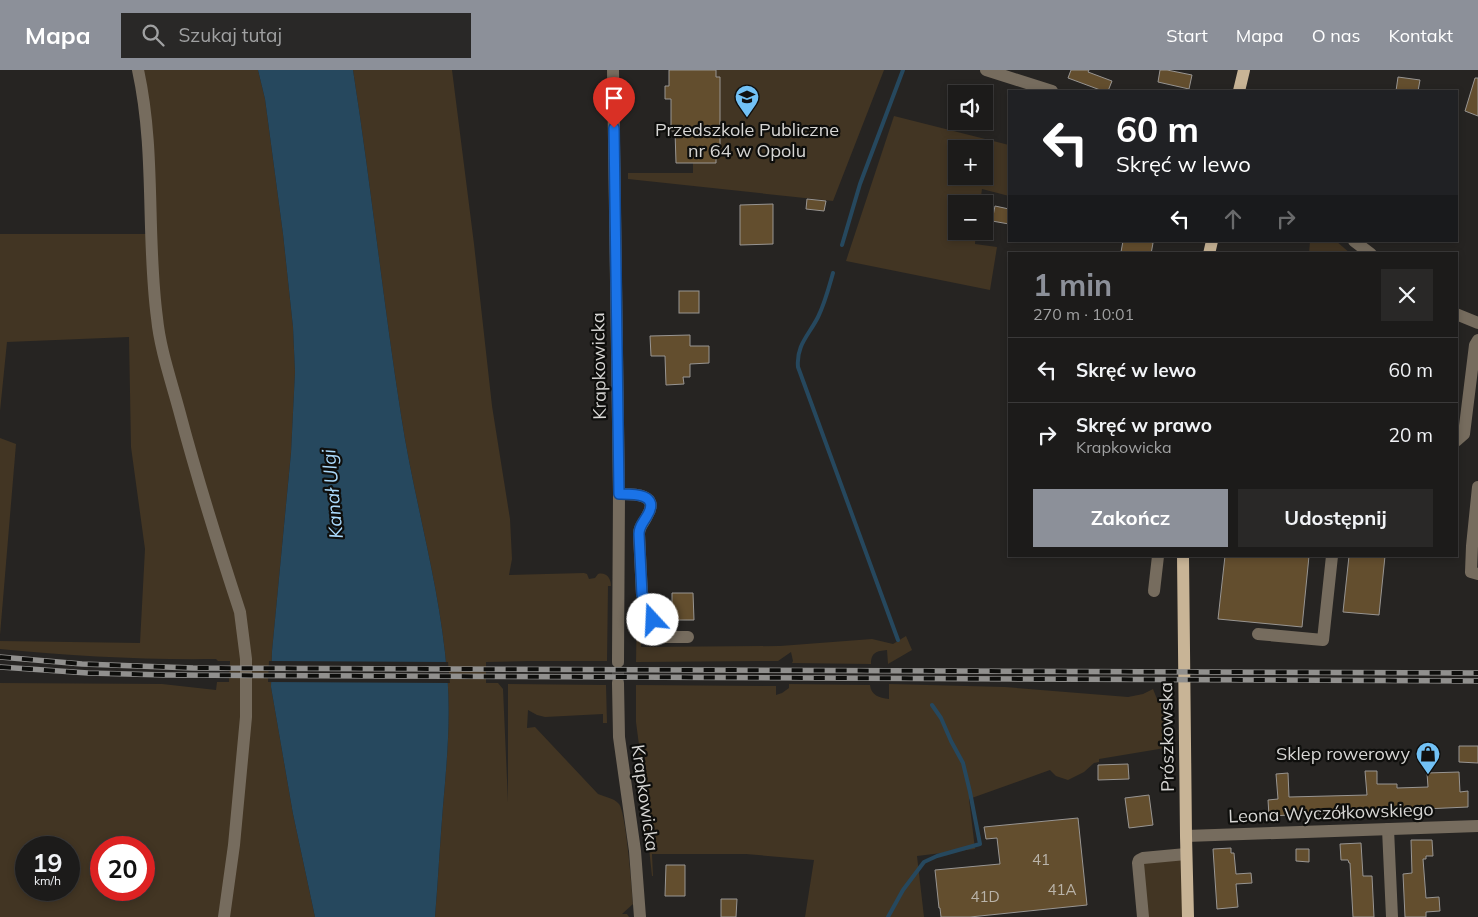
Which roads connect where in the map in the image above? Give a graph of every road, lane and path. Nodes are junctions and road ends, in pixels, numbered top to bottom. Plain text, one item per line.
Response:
1 (138, 70) edge
2 (613, 70) edge
3 (986, 70) edge
4 (1244, 70) edge
5 (614, 90) junction
6 (627, 90) dead end
7 (1049, 90) edge
8 (1239, 90) edge
9 (1355, 242) edge
10 (1368, 252) edge
11 (1458, 315) edge
12 (1478, 323) edge
13 (1478, 340) edge
14 (1458, 439) edge
15 (1478, 487) edge
16 (619, 494) junction
17 (1158, 557) edge
18 (1183, 557) edge
19 (1332, 557) edge
20 (1478, 574) edge
21 (1154, 591) dead end
22 (1258, 634) dead end
23 (688, 637) dead end
24 (618, 662) tunnel mouth
25 (618, 683) tunnel mouth
26 (1478, 826) edge
27 (1388, 829) junction
28 (1186, 836) junction
29 (1186, 854) junction
30 (224, 917) edge
31 (640, 917) edge
32 (1143, 917) edge
33 (1188, 917) edge
34 (1392, 917) edge

1 - 30 street
2 - 5 street, Krapkowicka
3 - 7 street
4 - 8 main road
5 - 6 street
5 - 16 street, Krapkowicka
9 - 10 street
11 - 12 street
13 - 14 street
15 - 20 street
16 - 23 street
16 - 24 street, Krapkowicka
17 - 21 street
18 - 28 main road, Prószkowska
19 - 22 street
25 - 31 street, Krapkowicka
26 - 27 street, Leona Wyczółkowskiego
27 - 28 street, Leona Wyczółkowskiego
27 - 34 street
28 - 29 main road, Prószkowska
29 - 32 street
29 - 33 main road, Prószkowska

